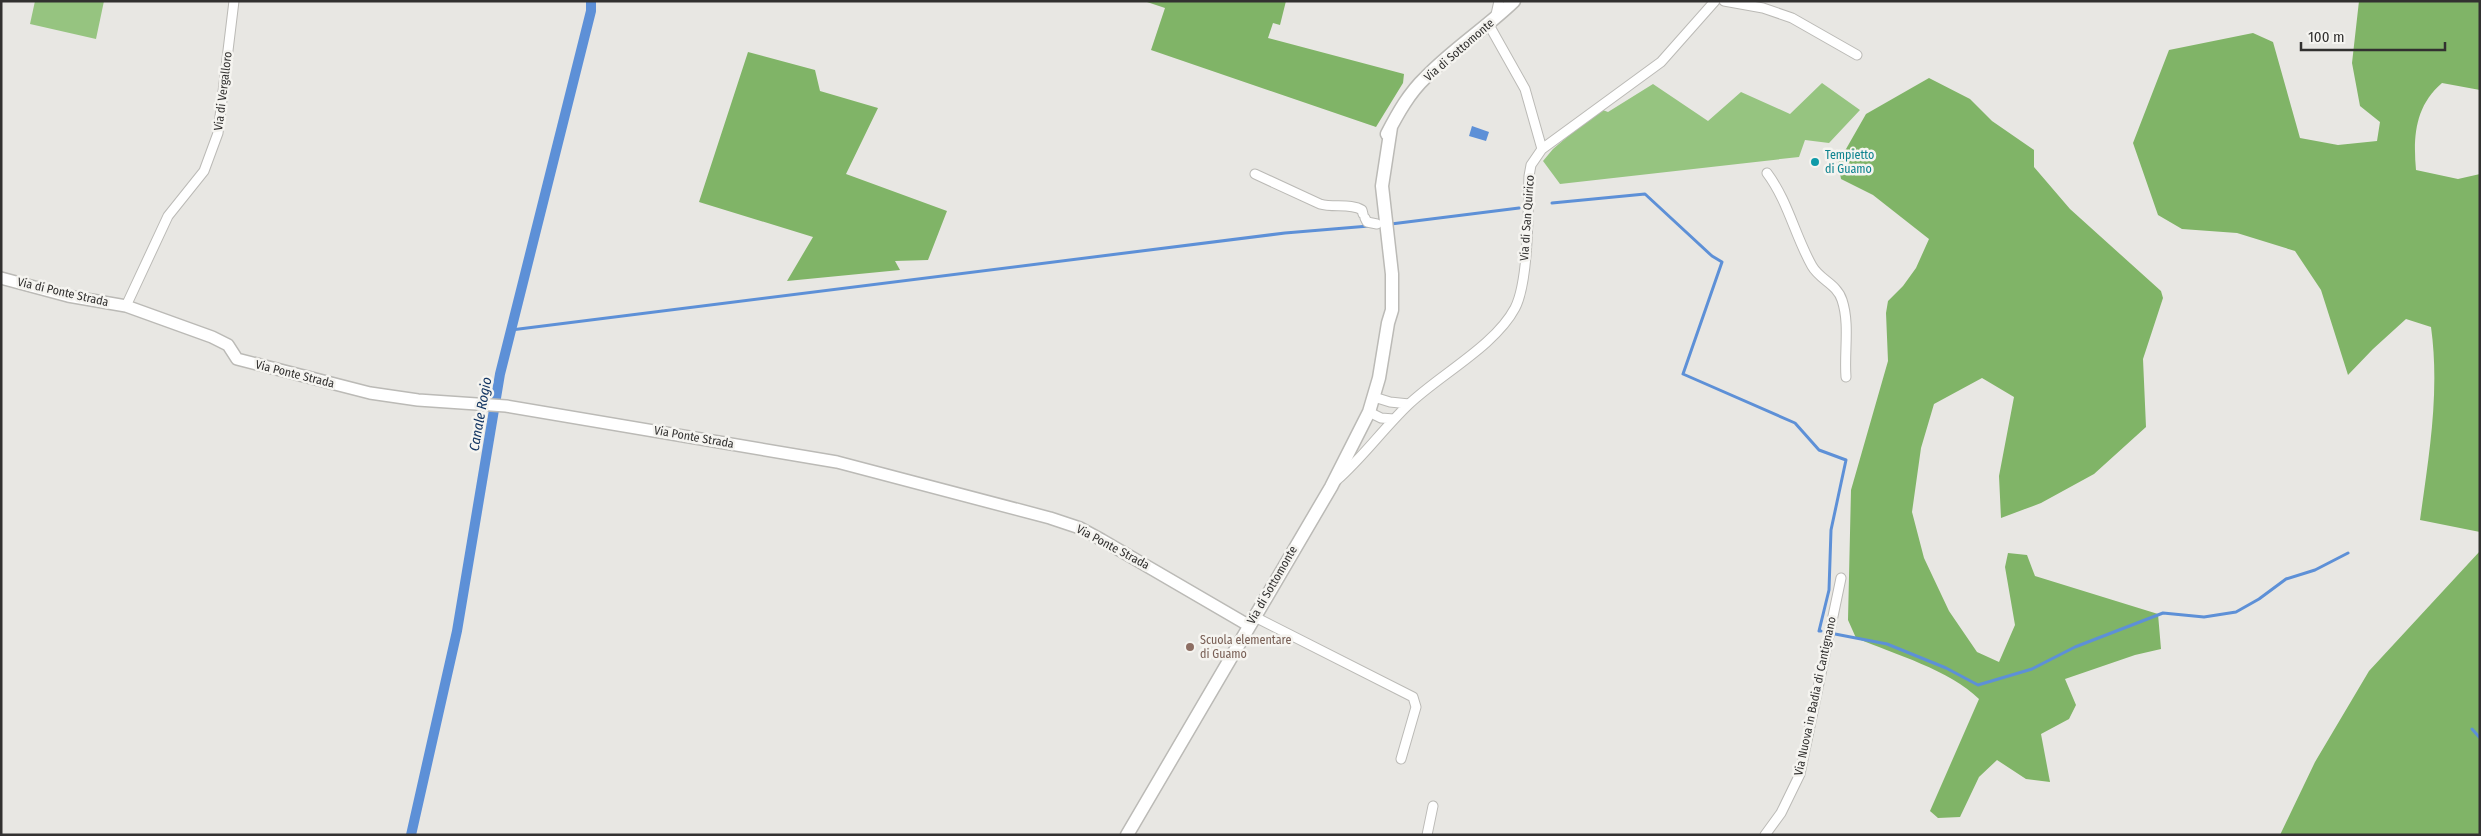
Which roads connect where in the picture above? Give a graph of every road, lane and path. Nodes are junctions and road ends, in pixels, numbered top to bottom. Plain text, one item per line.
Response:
1 (234, 1) edge
2 (1499, 1) edge
3 (1514, 1) edge
4 (1715, 1) edge
5 (1724, 1) edge
6 (1492, 22) junction
7 (1857, 55) dead end
8 (1391, 127) junction
9 (1542, 149) junction
10 (1767, 172) dead end
11 (1255, 174) dead end
12 (1377, 224) junction
13 (1, 278) edge
14 (126, 306) junction
15 (1388, 323) junction
16 (1846, 377) dead end
17 (1374, 397) junction
18 (1408, 404) junction
19 (1369, 412) junction
20 (1394, 420) junction
21 (1332, 485) junction
22 (1841, 578) dead end
23 (1251, 620) junction
24 (1401, 759) dead end
25 (1433, 806) dead end
26 (1127, 835) edge
27 (1427, 835) edge
28 (1765, 835) edge

1 - 14 street, Via di Vergalloro
2 - 6 street
3 - 6 main road, Via di Sottomonte
4 - 9 street, Via di San Quirico
5 - 7 street
6 - 8 main road, Via di Sottomonte
6 - 9 street
8 - 12 main road, Via di Sottomonte
8 - 15 main road, Via di Sottomonte
9 - 18 street, Via di San Quirico
10 - 16 street
11 - 12 street
12 - 15 main road, Via di Sottomonte
13 - 14 street, Via di Ponte Strada
14 - 23 street, Via Ponte Strada
15 - 17 main road, Via di Sottomonte
17 - 18 street
17 - 19 main road, Via di Sottomonte
18 - 20 street, Via di San Quirico
19 - 20 street
19 - 21 main road, Via di Sottomonte
20 - 21 street, Via di San Quirico
21 - 23 main road, Via di Sottomonte
22 - 28 street, Via Nuova in Badia di Cantignano
23 - 24 street
23 - 26 main road, Via di Sottomonte
25 - 27 street

